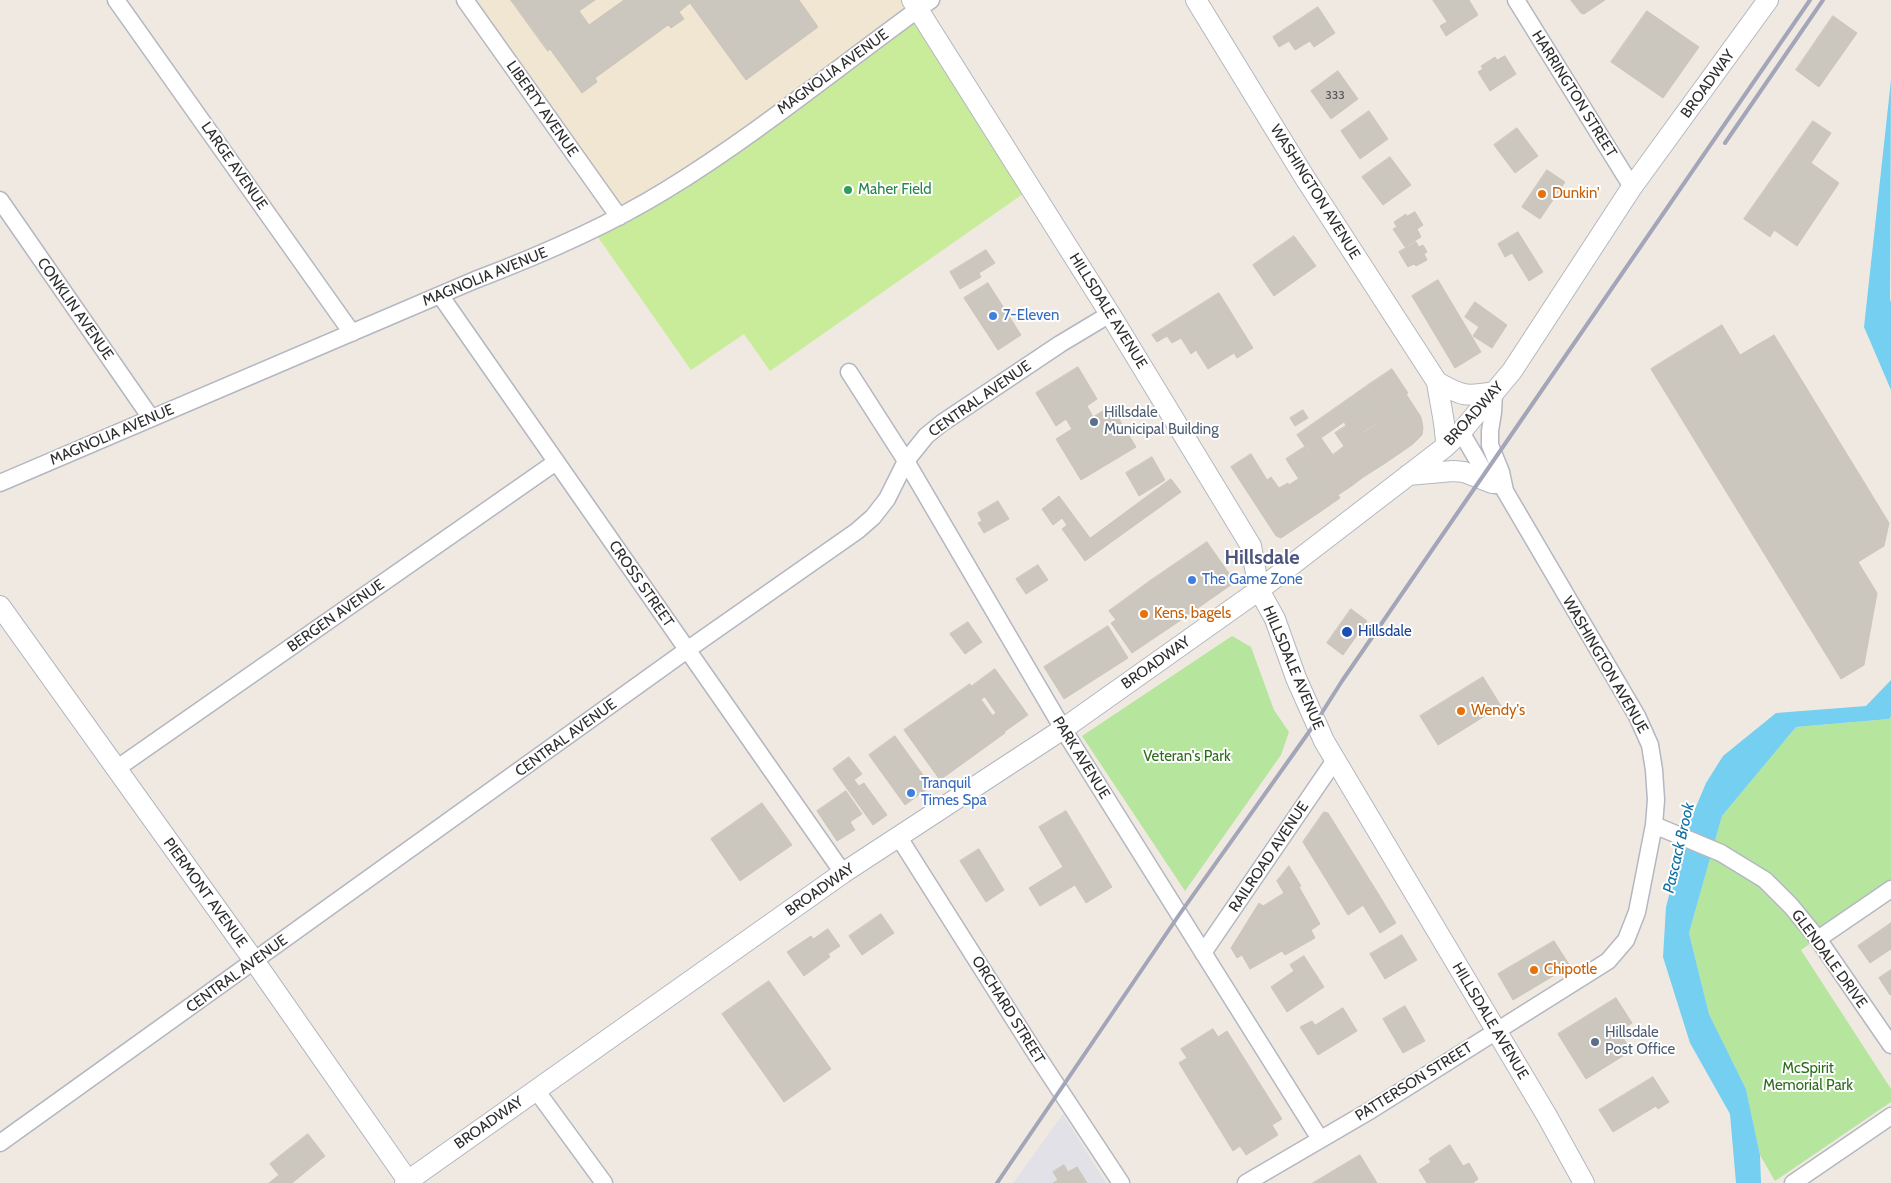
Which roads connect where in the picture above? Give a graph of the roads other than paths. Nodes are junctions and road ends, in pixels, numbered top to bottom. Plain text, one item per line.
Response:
1 (116, 0) edge
2 (465, 0) edge
3 (1196, 0) edge
4 (1516, 0) edge
5 (1768, 0) edge
6 (920, 3) edge
7 (1632, 187) junction
8 (0, 200) edge
9 (619, 217) junction
10 (440, 295) junction
11 (1110, 314) junction
12 (352, 333) junction
13 (849, 372) dead end
14 (1437, 382) junction
15 (1494, 392) junction
16 (151, 418) junction
17 (1461, 432) junction
18 (1446, 446) junction
19 (906, 461) junction
20 (556, 462) junction
21 (1408, 475) junction
22 (0, 483) edge
23 (1499, 487) junction
24 (1259, 590) junction
25 (0, 606) edge
26 (688, 650) junction
27 (1063, 730) junction
28 (1335, 760) junction
29 (116, 769) junction
30 (1654, 825) junction
31 (898, 836) junction
32 (843, 873) junction
33 (1891, 889) edge
34 (1818, 939) junction
35 (1626, 940) joint
36 (1203, 953) junction
37 (255, 962) junction
38 (1496, 1030) junction
39 (1891, 1045) edge
40 (536, 1090) junction
41 (1891, 1116) edge
42 (1320, 1139) junction
43 (0, 1143) edge
44 (407, 1182) edge
45 (604, 1183) edge
46 (1121, 1183) edge
47 (1246, 1183) edge
48 (1584, 1183) edge
49 (1793, 1183) edge

1 - 12 street, LARGE AVENUE
2 - 9 street, LIBERTY AVENUE
3 - 14 street, WASHINGTON AVENUE
4 - 7 street, HARRINGTON STREET
5 - 7 street, BROADWAY
6 - 9 street, MAGNOLIA AVENUE
6 - 11 street, HILLSDALE AVENUE
7 - 15 street, BROADWAY
8 - 16 street, CONKLIN AVENUE
9 - 10 street, MAGNOLIA AVENUE
10 - 12 street, MAGNOLIA AVENUE
10 - 20 street, CROSS STREET
11 - 19 street, CENTRAL AVENUE
11 - 24 street, HILLSDALE AVENUE
12 - 16 street, MAGNOLIA AVENUE
13 - 19 street, PARK AVENUE
14 - 15 street, WASHINGTON AVENUE
14 - 18 street, WASHINGTON AVENUE
15 - 17 street, BROADWAY
15 - 23 street, WASHINGTON AVENUE
16 - 22 street, MAGNOLIA AVENUE
17 - 18 street, BROADWAY
17 - 23 street, WASHINGTON AVENUE
18 - 21 street, BROADWAY
19 - 26 street, CENTRAL AVENUE
19 - 27 street, PARK AVENUE
20 - 26 street, CROSS STREET
20 - 29 street, BERGEN AVENUE
21 - 23 street
21 - 24 street, BROADWAY
23 - 30 street, WASHINGTON AVENUE
24 - 27 street, BROADWAY
24 - 28 street, HILLSDALE AVENUE
25 - 29 street, PIERMONT AVENUE
26 - 32 street, CROSS STREET
26 - 37 street, CENTRAL AVENUE
27 - 31 street, BROADWAY
27 - 36 street, PARK AVENUE
28 - 36 street, RAILROAD AVENUE
28 - 38 street, HILLSDALE AVENUE
29 - 37 street, PIERMONT AVENUE
30 - 34 street, GLENDALE DRIVE
30 - 35 street, WASHINGTON AVENUE
31 - 32 street, BROADWAY
31 - 46 street, ORCHARD STREET
32 - 40 street, BROADWAY
33 - 34 street
34 - 39 street, GLENDALE DRIVE
35 - 38 street, PATTERSON STREET
36 - 42 street, PARK AVENUE
37 - 43 street, CENTRAL AVENUE
37 - 44 street, PIERMONT AVENUE
38 - 42 street, PATTERSON STREET
38 - 48 street, HILLSDALE AVENUE
40 - 44 street, BROADWAY
40 - 45 street
41 - 49 street
42 - 47 street, PATTERSON STREET

